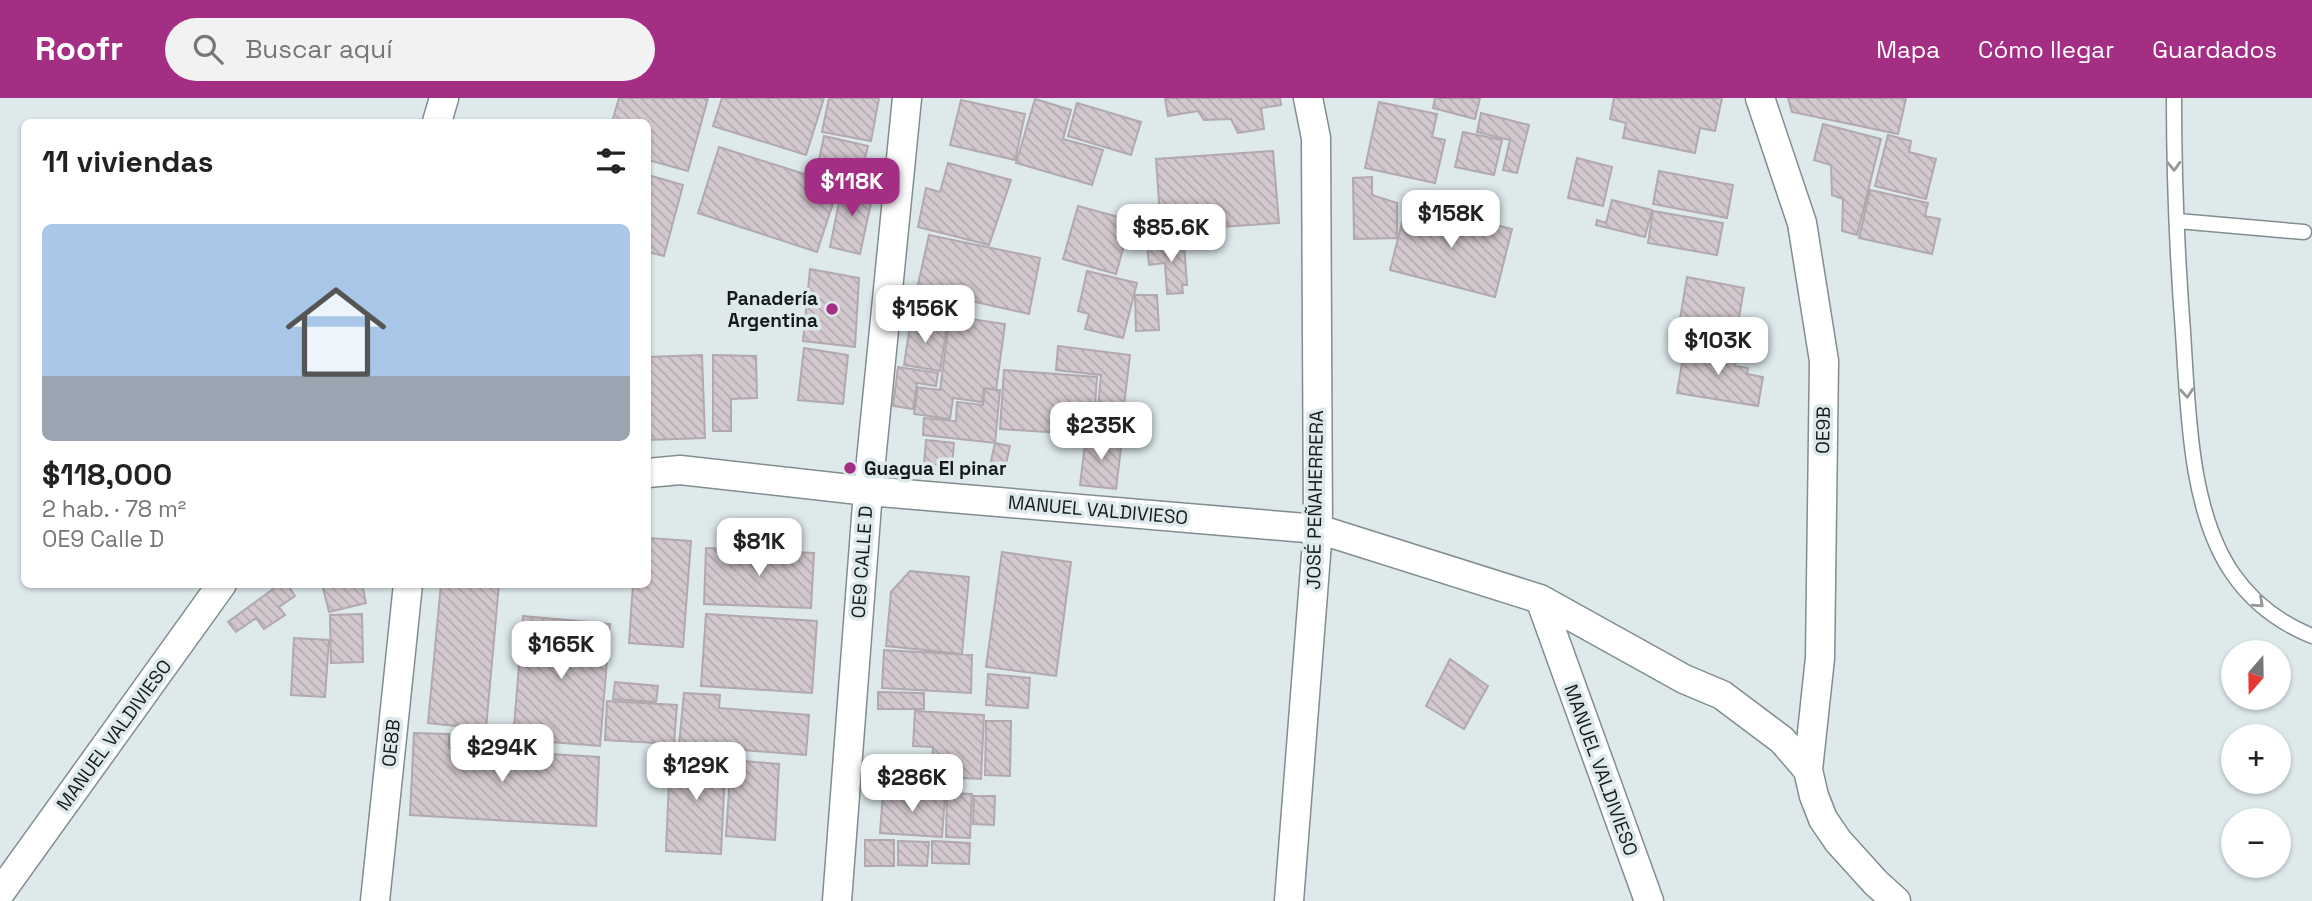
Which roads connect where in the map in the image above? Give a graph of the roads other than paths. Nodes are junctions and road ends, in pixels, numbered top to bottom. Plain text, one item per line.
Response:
1 (444, 98) edge
2 (907, 98) edge
3 (1308, 98) edge
4 (1760, 98) edge
5 (2174, 98) edge
6 (438, 119) edge
7 (2178, 221) junction
8 (2304, 232) dead end
9 (651, 473) edge
10 (867, 491) junction
11 (1318, 529) junction
12 (224, 588) edge
13 (408, 588) edge
14 (1540, 599) junction
15 (2312, 636) edge
16 (1808, 770) junction
17 (0, 893) edge
18 (375, 901) edge
19 (837, 901) edge
20 (1289, 901) edge
21 (1649, 901) edge
22 (1896, 901) edge

1 - 6 street
2 - 10 street, OE9 CALLE D
3 - 11 street, JOSÉ PEÑAHERRERA
4 - 16 street, OE9B
5 -> 7 lane
7 - 8 lane
7 -> 15 lane
9 - 10 street, MANUEL VALDIVIESO
10 - 11 street, MANUEL VALDIVIESO
10 - 19 street, OE9 CALLE D
11 - 14 street, MANUEL VALDIVIESO
11 - 20 street, JOSÉ PEÑAHERRERA
12 - 17 street, MANUEL VALDIVIESO
13 - 18 street, OE8B
14 - 16 street, MANUEL VALDIVIESO
14 - 21 street, MANUEL VALDIVIESO
16 - 22 street

